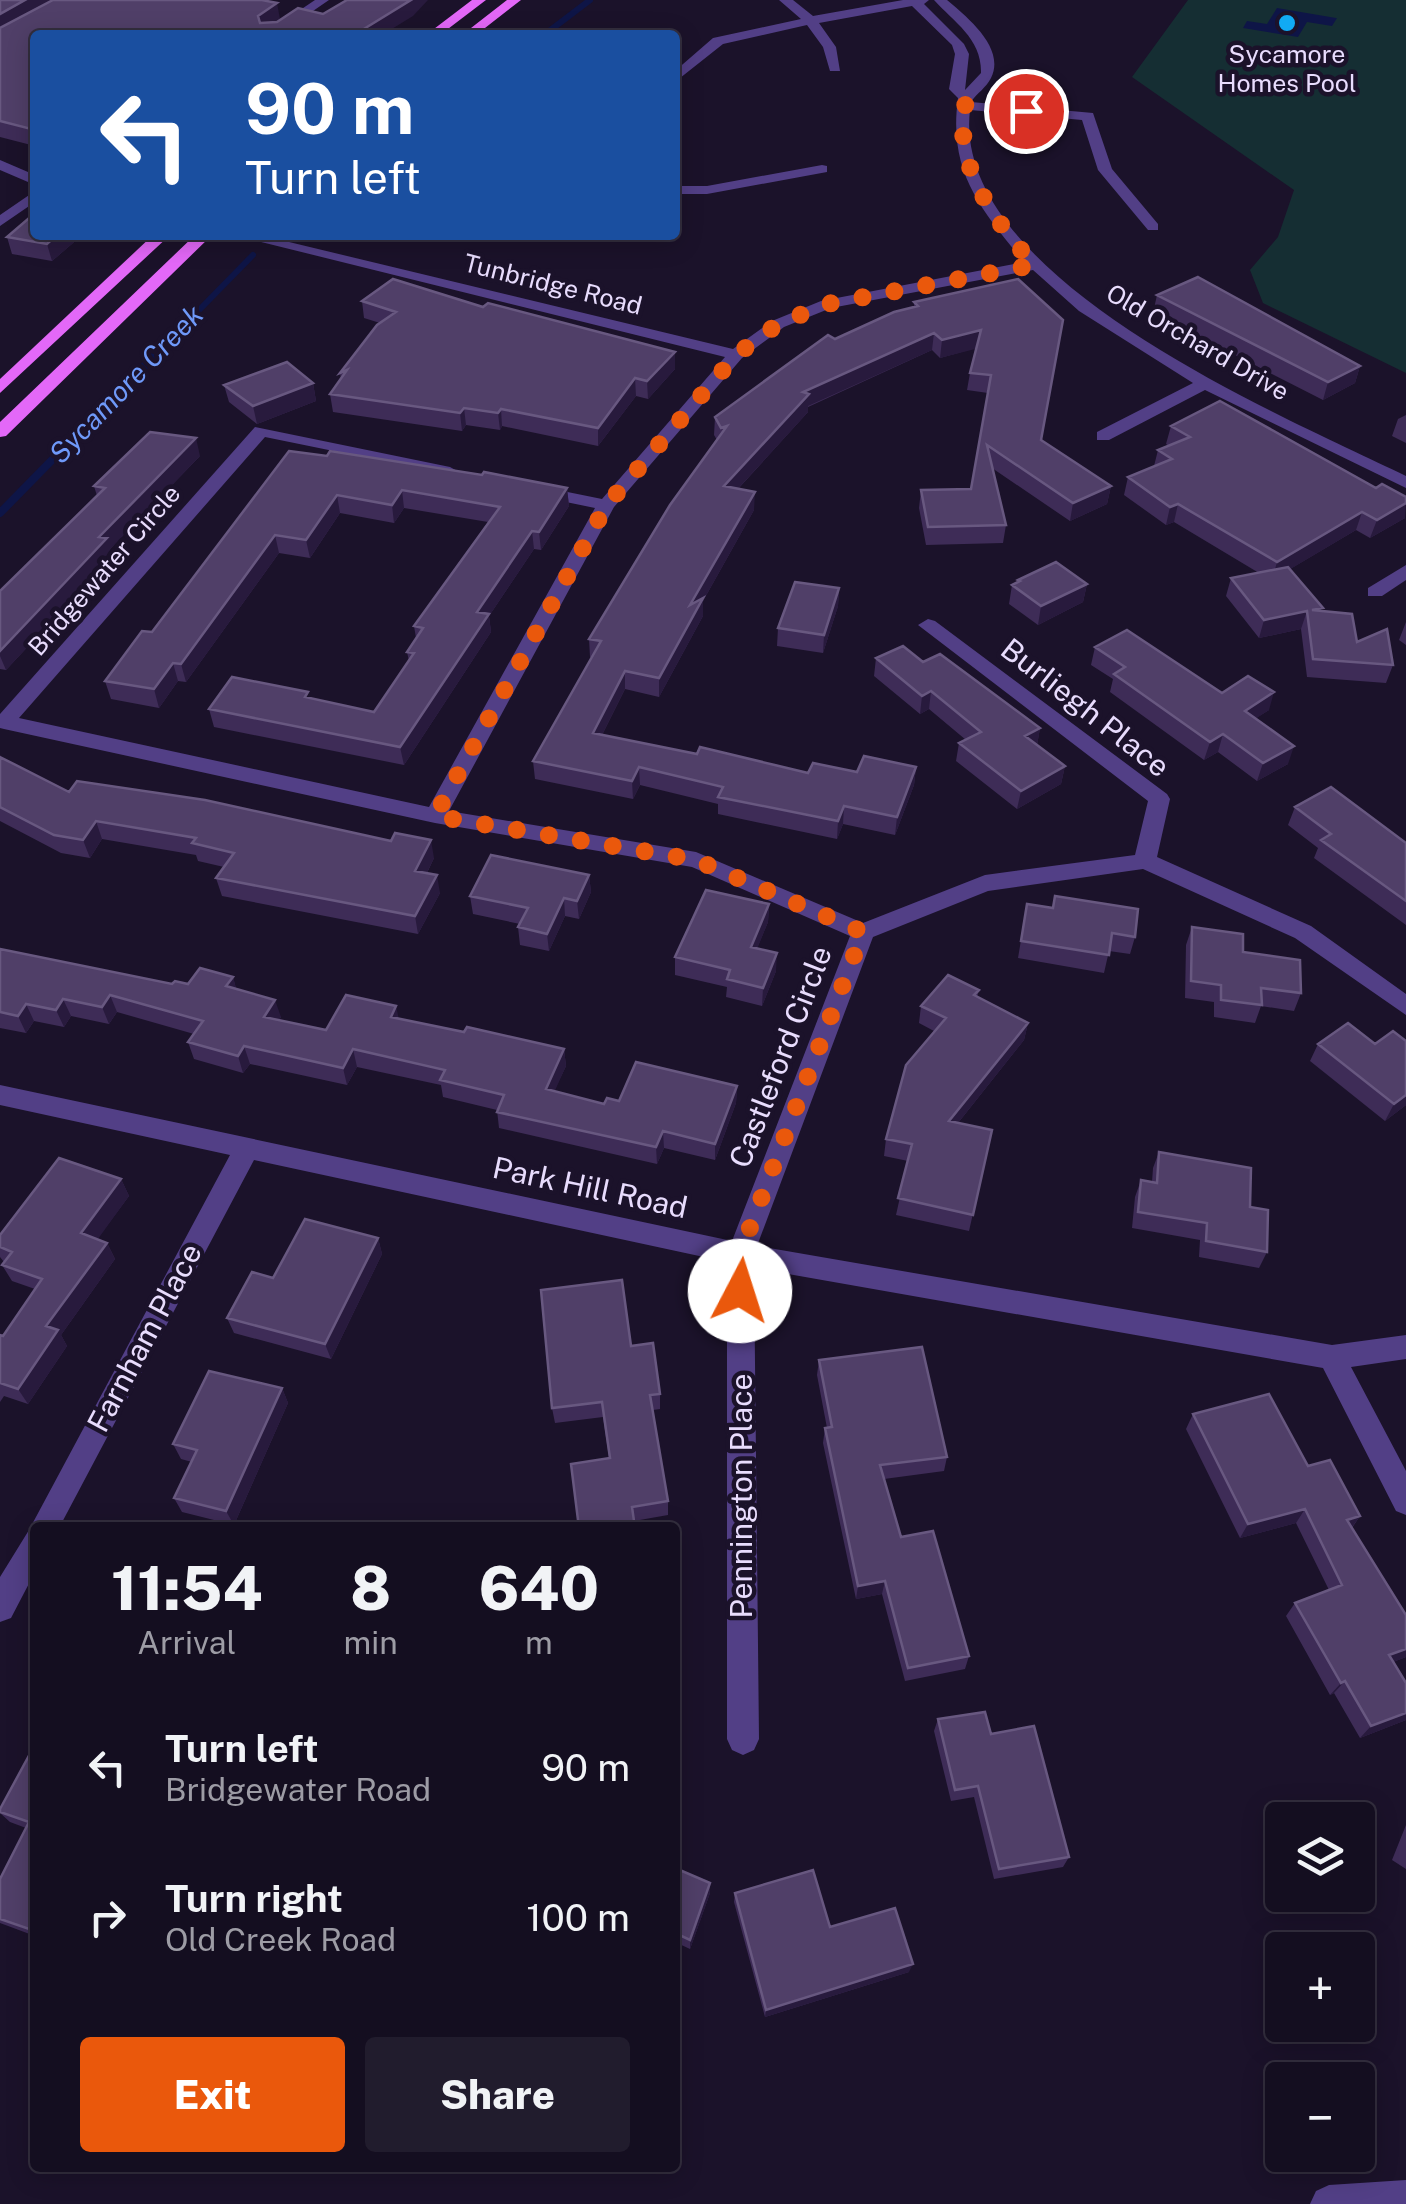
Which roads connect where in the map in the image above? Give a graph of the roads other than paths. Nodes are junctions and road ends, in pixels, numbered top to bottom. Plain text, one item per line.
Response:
1 (323, 0) edge
2 (480, 0) edge
3 (515, 0) edge
4 (785, 0) edge
5 (940, 0) edge
6 (918, 1) edge
7 (812, 21) junction
8 (277, 30) edge
9 (439, 30) edge
10 (475, 30) edge
11 (835, 68) dead end
12 (680, 74) edge
13 (964, 101) junction
14 (0, 164) edge
15 (822, 169) dead end
16 (30, 179) edge
17 (680, 190) edge
18 (30, 199) edge
19 (0, 222) edge
20 (1153, 227) dead end
21 (157, 240) edge
22 (199, 240) edge
23 (262, 240) edge
24 (1034, 265) junction
25 (736, 355) junction
26 (1207, 382) junction
27 (0, 388) edge
28 (0, 432) edge
29 (1103, 436) dead end
30 (472, 476) edge
31 (1406, 483) edge
32 (510, 485) edge
33 (606, 506) junction
34 (1406, 571) edge
35 (1375, 592) dead end
36 (928, 625) dead end
37 (435, 816) junction
38 (1146, 861) junction
39 (863, 932) junction
40 (1406, 1006) edge
41 (0, 1095) edge
42 (247, 1148) junction
43 (740, 1254) junction
44 (1406, 1347) edge
45 (1332, 1357) junction
46 (1406, 1501) edge
47 (46, 1522) edge
48 (30, 1551) edge
49 (0, 1607) edge
50 (743, 1739) dead end
51 (1406, 2198) edge
52 (1329, 2204) edge

1 - 8 street
2 - 9 main road
3 - 10 main road
4 - 7 street
5 - 13 street
6 - 7 street
6 - 13 street, Old Orchard Drive
7 - 11 street
7 - 12 street
13 - 20 street
13 - 24 street, Old Orchard Drive
14 - 16 street
15 - 17 street
18 - 19 street
21 - 27 main road
22 - 28 main road
23 - 25 street, Tunbridge Road
24 - 25 street
24 - 26 street, Old Orchard Drive
25 - 33 street
26 - 29 street
26 - 31 street, Old Orchard Drive
30 - 37 street, Bridgewater Circle
32 - 33 street
33 - 37 street
34 - 35 street
36 - 38 street, Burliegh Place
37 - 39 street
38 - 39 street, Castleford Circle
38 - 40 street
39 - 43 street, Castleford Circle
41 - 42 street, Park Hill Road
42 - 43 street, Park Hill Road
42 - 47 street, Farnham Place
43 - 45 street, Park Hill Road
43 - 50 street, Pennington Place
44 - 45 street, Park Hill Road
45 - 46 street
48 - 49 street
51 - 52 street

